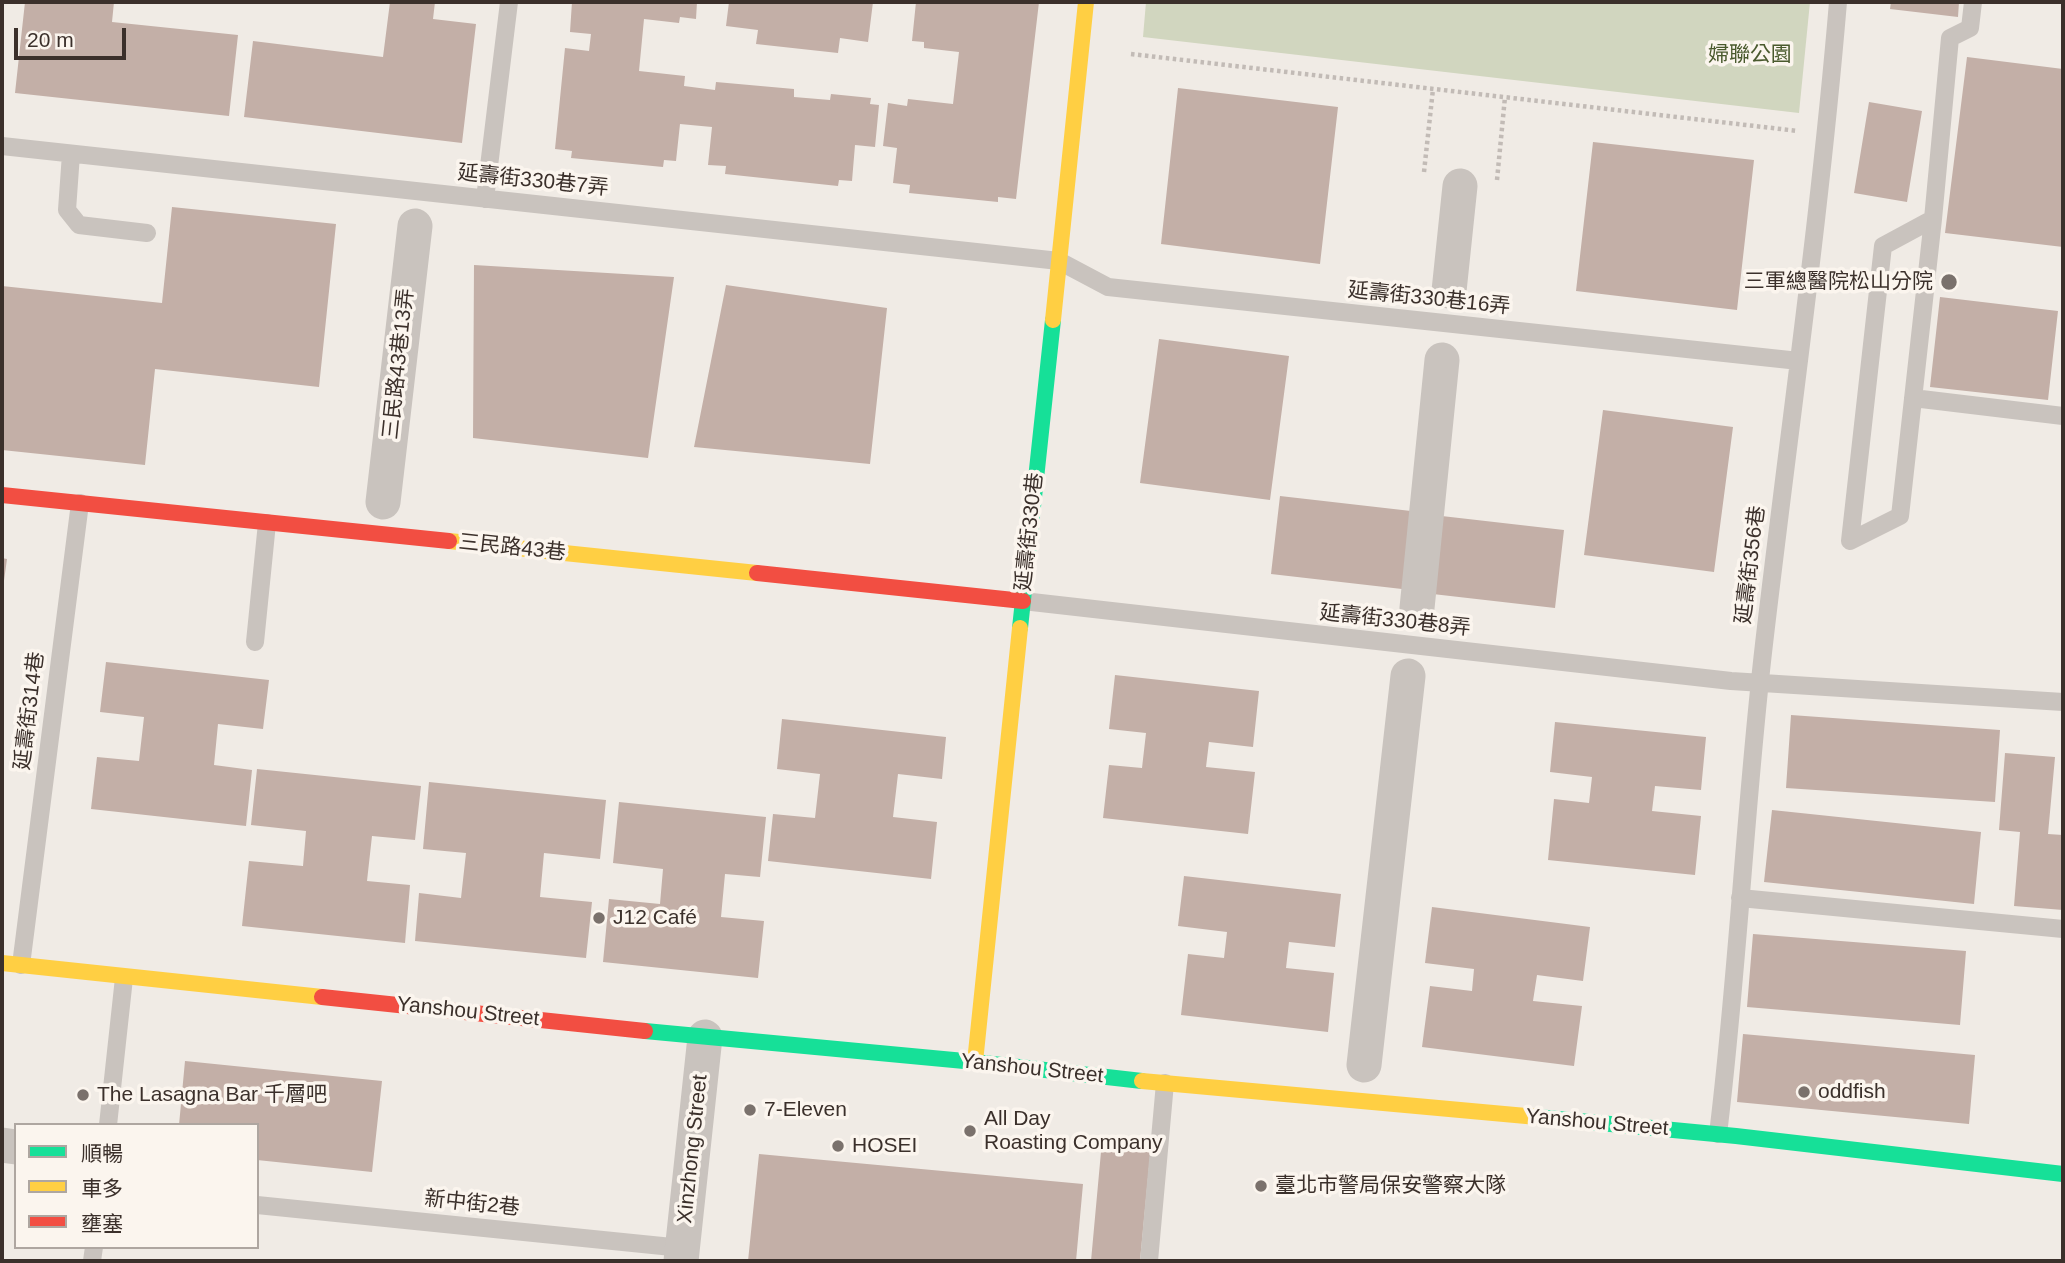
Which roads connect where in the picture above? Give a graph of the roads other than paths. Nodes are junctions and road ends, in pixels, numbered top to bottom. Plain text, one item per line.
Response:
1 (509, 2) edge
2 (1086, 2) edge
3 (1838, 2) edge
4 (1973, 2) edge
5 (2, 146) edge
6 (71, 154) junction
7 (1460, 186) dead end
8 (485, 200) junction
9 (1933, 219) junction
10 (415, 226) dead end
11 (147, 233) dead end
12 (1059, 261) junction
13 (1449, 291) dead end
14 (1442, 360) dead end
15 (1800, 361) junction
16 (1913, 398) junction
17 (2063, 416) edge
18 (2, 495) edge
19 (383, 502) dead end
20 (80, 503) junction
21 (267, 523) junction
22 (1023, 601) junction
23 (1417, 608) dead end
24 (256, 642) dead end
25 (1408, 676) dead end
26 (1762, 682) junction
27 (2063, 702) edge
28 (1740, 898) junction
29 (2063, 929) edge
30 (2, 963) edge
31 (21, 965) junction
32 (124, 978) junction
33 (705, 1037) junction
34 (975, 1062) junction
35 (1364, 1065) dead end
36 (1165, 1083) junction
37 (108, 1123) edge
38 (1718, 1134) junction
39 (2063, 1174) edge
40 (259, 1205) edge
41 (682, 1255) edge
42 (1149, 1261) edge

1 - 8 lane
2 - 12 street, 延壽街330巷
3 - 15 lane, 延壽街356巷
4 - 9 lane
5 - 6 lane, 延壽街330巷7弄
6 - 8 lane, 延壽街330巷7弄
6 - 11 lane
7 - 13 street
8 - 12 lane, 延壽街330巷7弄
9 - 16 lane
9 - 16 lane
10 - 19 street, 三民路43巷13弄
12 - 15 lane, 延壽街330巷16弄
12 - 22 street, 延壽街330巷
14 - 23 street
15 - 26 lane, 延壽街356巷
16 - 17 lane
18 - 20 street, 三民路43巷
20 - 21 street, 三民路43巷
20 - 31 lane, 延壽街314巷
21 - 22 street, 三民路43巷
21 - 24 lane
22 - 26 lane, 延壽街330巷8弄
22 - 34 street, 延壽街330巷
25 - 35 street
26 - 27 lane, 延壽街330巷8弄
26 - 28 lane, 延壽街356巷
28 - 29 lane
28 - 38 lane, 延壽街356巷
30 - 31 street, Yanshou Street
31 - 32 street, Yanshou Street
32 - 33 street, Yanshou Street
32 - 37 lane
33 - 34 street, Yanshou Street
33 - 41 street, Xinzhong Street
34 - 36 street, Yanshou Street
36 - 38 street, Yanshou Street
36 - 42 lane
38 - 39 street, Yanshou Street
40 - 41 lane, 新中街2巷

